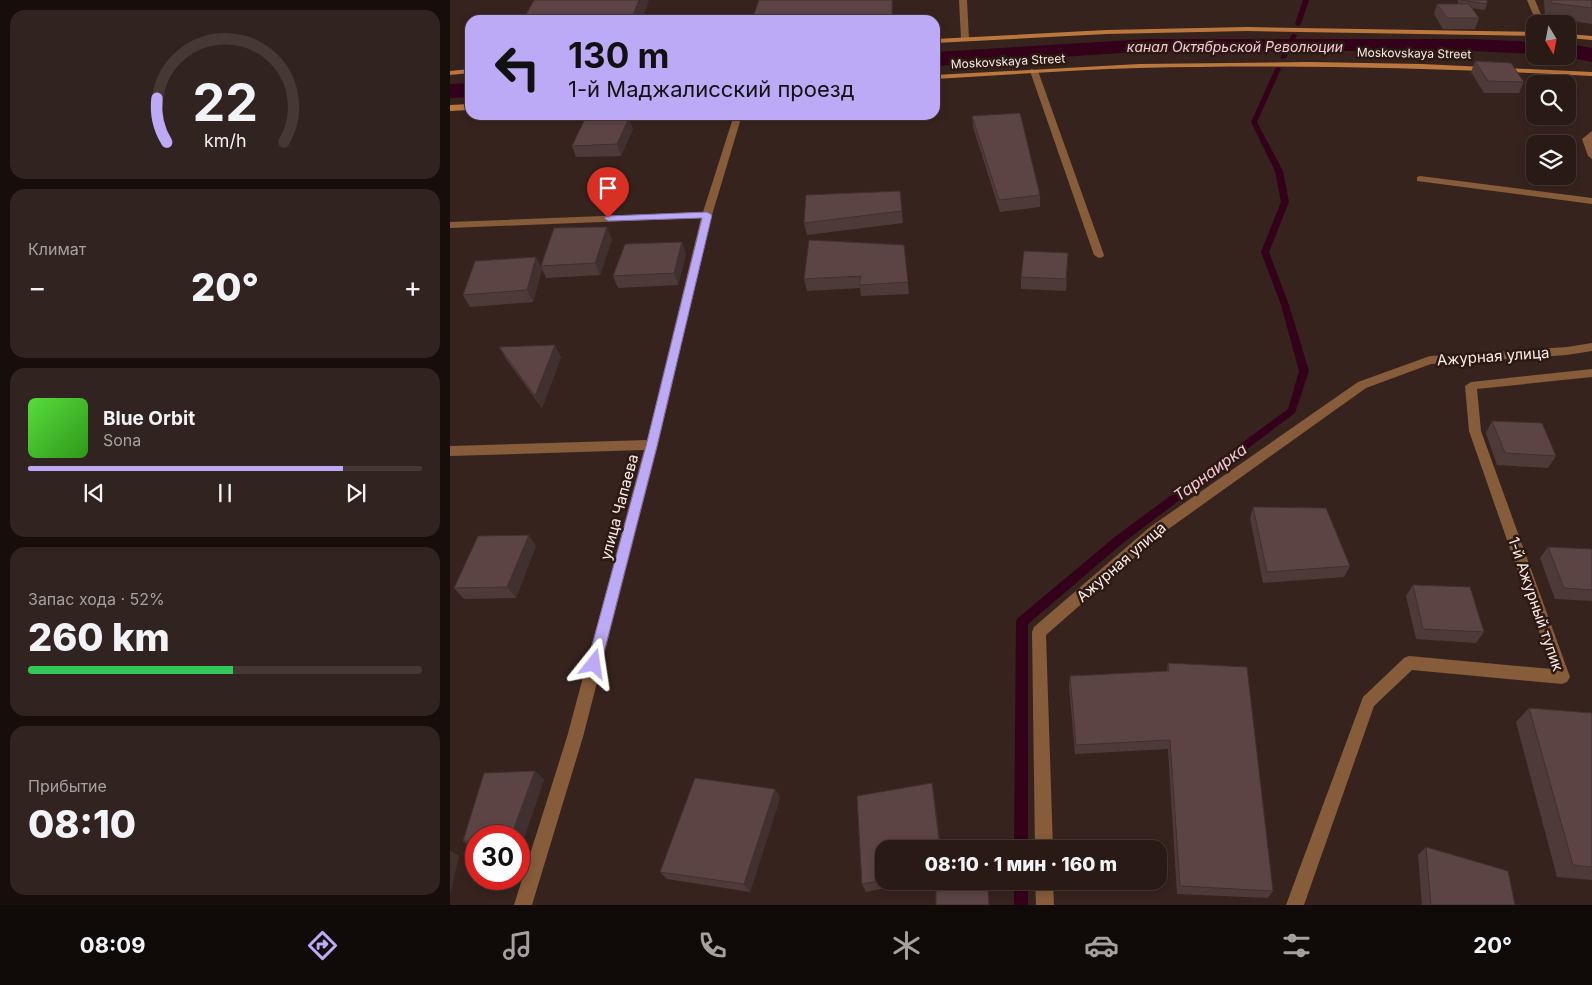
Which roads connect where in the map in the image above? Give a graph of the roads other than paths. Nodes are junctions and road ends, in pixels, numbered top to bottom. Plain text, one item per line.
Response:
1 (963, 0) edge
2 (1531, 0) edge
3 (1537, 15) edge
4 (1526, 34) edge
5 (1576, 37) edge
6 (1592, 38) edge
7 (965, 39) junction
8 (940, 41) edge
9 (1034, 71) junction
10 (465, 72) edge
11 (450, 73) edge
12 (1592, 74) edge
13 (940, 77) edge
14 (465, 107) edge
15 (450, 108) edge
16 (736, 120) edge
17 (1592, 134) edge
18 (1592, 156) edge
19 (1420, 179) dead end
20 (1592, 201) edge
21 (707, 215) junction
22 (450, 225) edge
23 (1099, 255) dead end
24 (1592, 347) edge
25 (1592, 372) edge
26 (652, 446) junction
27 (450, 450) edge
28 (1044, 840) edge
29 (1044, 890) edge
30 (523, 905) edge
31 (1045, 905) edge
32 (1295, 905) edge

1 - 7 street
2 - 3 street
4 - 7 main road
5 - 6 main road
7 - 8 main road
9 - 12 main road, Moskovskaya Street
9 - 13 main road, Moskovskaya Street
9 - 23 street
10 - 11 main road
14 - 15 main road
16 - 21 street, улица Чапаева
17 - 18 street
19 - 20 street
21 - 22 street
21 - 26 street, улица Чапаева
24 - 28 street, Ажурная улица
25 - 32 street, 1-й Ажурный тупик
26 - 27 street
26 - 30 street, улица Чапаева
29 - 31 street

